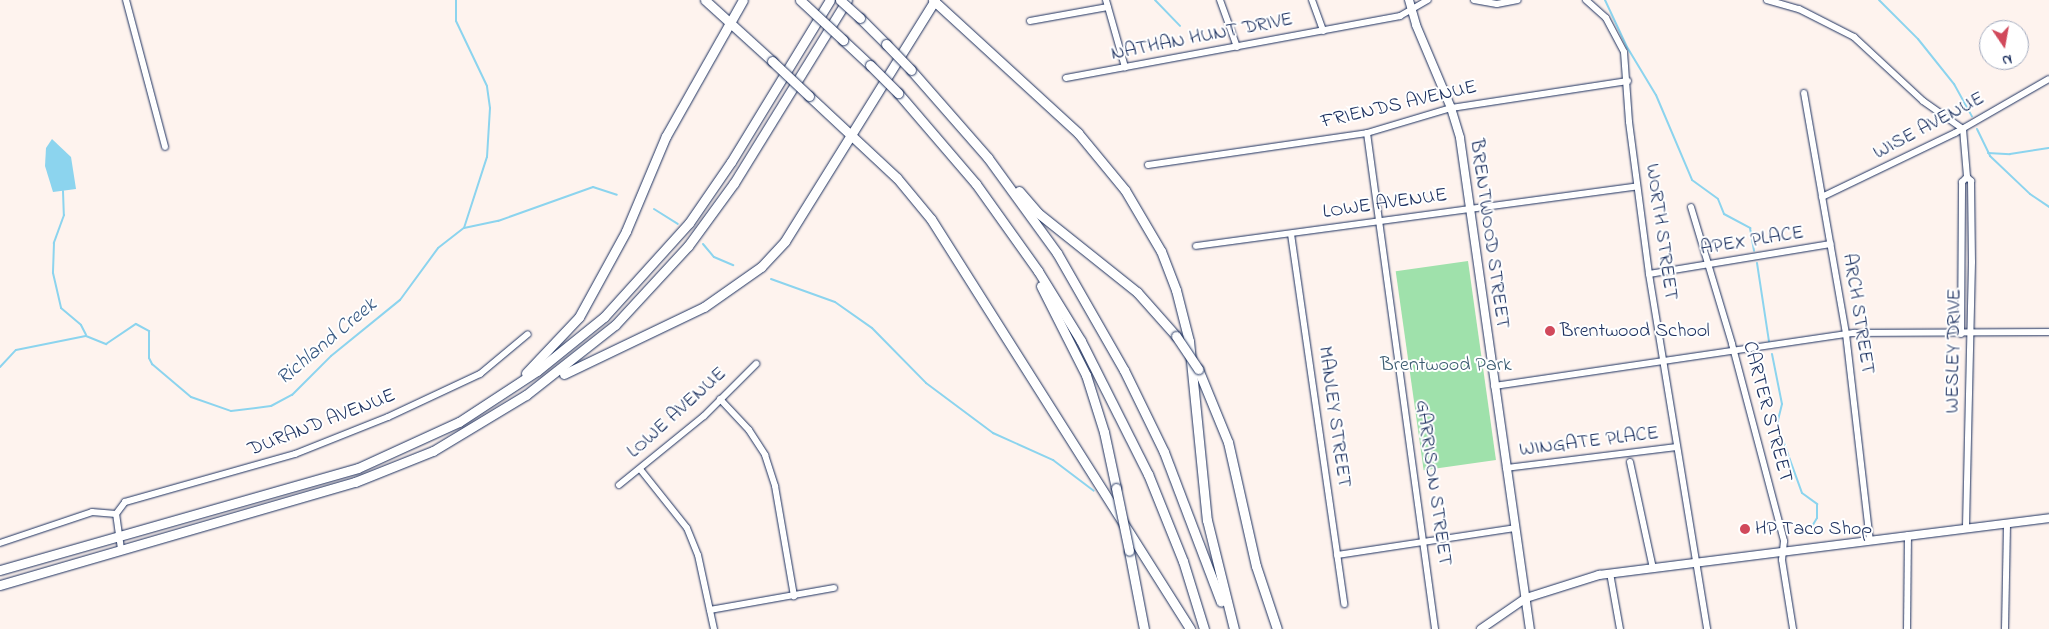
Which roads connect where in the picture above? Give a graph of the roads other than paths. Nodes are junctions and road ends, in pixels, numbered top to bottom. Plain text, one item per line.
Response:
1 (126, 0) edge
2 (705, 0) edge
3 (743, 0) edge
4 (800, 0) edge
5 (830, 0) edge
6 (840, 0) edge
7 (847, 0) edge
8 (1220, 0) edge
9 (1312, 0) edge
10 (1409, 0) edge
11 (1428, 0) edge
12 (1474, 0) edge
13 (1518, 0) edge
14 (1586, 0) edge
15 (1768, 0) edge
16 (934, 1) edge
17 (1107, 4) edge
18 (1412, 10) junction
19 (730, 21) junction
20 (1030, 21) dead end
21 (1323, 30) junction
22 (1237, 47) junction
23 (1125, 67) junction
24 (1066, 78) dead end
25 (2049, 79) edge
26 (1628, 82) junction
27 (1804, 93) dead end
28 (1452, 108) junction
29 (1963, 129) junction
30 (1367, 133) junction
31 (850, 134) junction
32 (165, 147) dead end
33 (988, 158) junction
34 (1148, 165) dead end
35 (1967, 177) junction
36 (1637, 186) junction
37 (1822, 197) junction
38 (1691, 207) dead end
39 (1469, 208) junction
40 (1379, 222) junction
41 (1291, 234) junction
42 (1020, 244) junction
43 (1831, 244) junction
44 (1196, 246) dead end
45 (1709, 264) junction
46 (1649, 274) junction
47 (1971, 332) junction
48 (2049, 332) edge
49 (528, 334) dead end
50 (1846, 334) junction
51 (1961, 334) junction
52 (1733, 353) junction
53 (1663, 363) junction
54 (756, 364) dead end
55 (1494, 386) junction
56 (508, 390) junction
57 (526, 395) junction
58 (720, 399) junction
59 (1676, 447) junction
60 (1630, 462) dead end
61 (640, 468) junction
62 (1506, 468) junction
63 (619, 485) dead end
64 (116, 514) junction
65 (2049, 518) edge
66 (2007, 523) junction
67 (1515, 528) junction
68 (1966, 528) junction
69 (1908, 535) junction
70 (118, 536) junction
71 (1870, 540) junction
72 (1425, 542) junction
73 (0, 543) edge
74 (121, 549) junction
75 (1783, 551) junction
76 (1337, 556) junction
77 (1696, 562) junction
78 (1652, 568) junction
79 (0, 570) edge
80 (1610, 573) junction
81 (0, 585) edge
82 (834, 588) dead end
83 (794, 596) junction
84 (1526, 598) junction
85 (1344, 604) dead end
86 (710, 610) junction
87 (714, 629) edge
88 (1144, 629) edge
89 (1190, 629) edge
90 (1204, 629) edge
91 (1229, 629) edge
92 (1234, 629) edge
93 (1277, 629) edge
94 (1435, 629) edge
95 (1481, 629) edge
96 (1530, 629) edge
97 (1620, 629) edge
98 (1707, 629) edge
99 (1793, 629) edge
100 (1907, 629) edge
101 (2005, 629) edge

1 - 32 street
2 - 19 highway
3 - 19 highway
4 - 42 highway, bridge
5 - 56 highway
6 - 33 highway, bridge
7 - 57 highway
8 - 22 street
9 - 21 street
10 - 18 main road, BRENTWOOD STREET
11 - 18 street, NATHAN HUNT DRIVE
12 - 13 street
14 - 26 street, WORTH STREET
15 - 29 street
16 - 31 highway
16 - 92 highway
17 - 20 street
17 - 23 street
18 - 21 street, NATHAN HUNT DRIVE
18 - 28 main road, BRENTWOOD STREET
19 - 31 highway, bridge
19 - 56 highway
21 - 22 street, NATHAN HUNT DRIVE
22 - 23 street, NATHAN HUNT DRIVE
23 - 24 street, NATHAN HUNT DRIVE
25 - 29 street, WISE AVENUE
26 - 28 street, FRIENDS AVENUE
26 - 36 street, WORTH STREET
27 - 37 street, ARCH STREET
28 - 30 street, FRIENDS AVENUE
28 - 39 main road, BRENTWOOD STREET
29 - 35 street, WESLEY DRIVE
29 - 37 street, WISE AVENUE
30 - 34 street, FRIENDS AVENUE
30 - 40 street, GARRISON STREET
31 - 57 highway
31 - 89 highway
33 - 91 highway
33 - 93 highway, bridge
35 - 47 street, WESLEY DRIVE
35 - 51 street, WESLEY DRIVE
36 - 39 street, LOWE AVENUE
36 - 46 street, WORTH STREET
37 - 43 street, ARCH STREET
38 - 45 street, CARTER STREET
39 - 40 street, LOWE AVENUE
39 - 55 main road, BRENTWOOD STREET
40 - 41 street, LOWE AVENUE
40 - 72 street, GARRISON STREET
41 - 44 street, LOWE AVENUE
41 - 76 street, MANLEY STREET
42 - 88 highway, bridge
42 - 90 highway
43 - 45 street, APEX PLACE
43 - 50 street, ARCH STREET
45 - 46 street, APEX PLACE
45 - 52 street, CARTER STREET
46 - 53 street, WORTH STREET
47 - 48 street
47 - 51 street
47 - 68 street, WESLEY DRIVE
49 - 64 street, DURAND AVENUE
50 - 51 street
50 - 52 street
50 - 71 street, ARCH STREET
52 - 53 street
52 - 75 street, CARTER STREET
53 - 55 street
53 - 59 street, WORTH STREET
54 - 58 street, LOWE AVENUE
55 - 62 main road, BRENTWOOD STREET
56 - 70 highway
57 - 74 highway
58 - 61 street, LOWE AVENUE
58 - 83 street
59 - 62 street, WINGATE PLACE
59 - 77 street, WORTH STREET
60 - 78 street
61 - 63 street, LOWE AVENUE
61 - 86 street
62 - 67 main road, BRENTWOOD STREET
64 - 70 street
64 - 73 street
65 - 66 main road
66 - 68 main road
66 - 101 street
67 - 72 street
67 - 84 main road, BRENTWOOD STREET
68 - 69 main road
69 - 71 main road
69 - 100 street
70 - 74 street
70 - 79 highway
71 - 75 main road
72 - 76 street
72 - 94 street, GARRISON STREET
74 - 81 highway
75 - 77 main road
75 - 99 street, CARTER STREET
76 - 85 street, MANLEY STREET
77 - 78 main road
77 - 98 street, WORTH STREET
78 - 80 main road
80 - 84 main road
80 - 97 street
82 - 83 street
83 - 86 street
84 - 95 main road
84 - 96 main road, BRENTWOOD STREET
86 - 87 street

